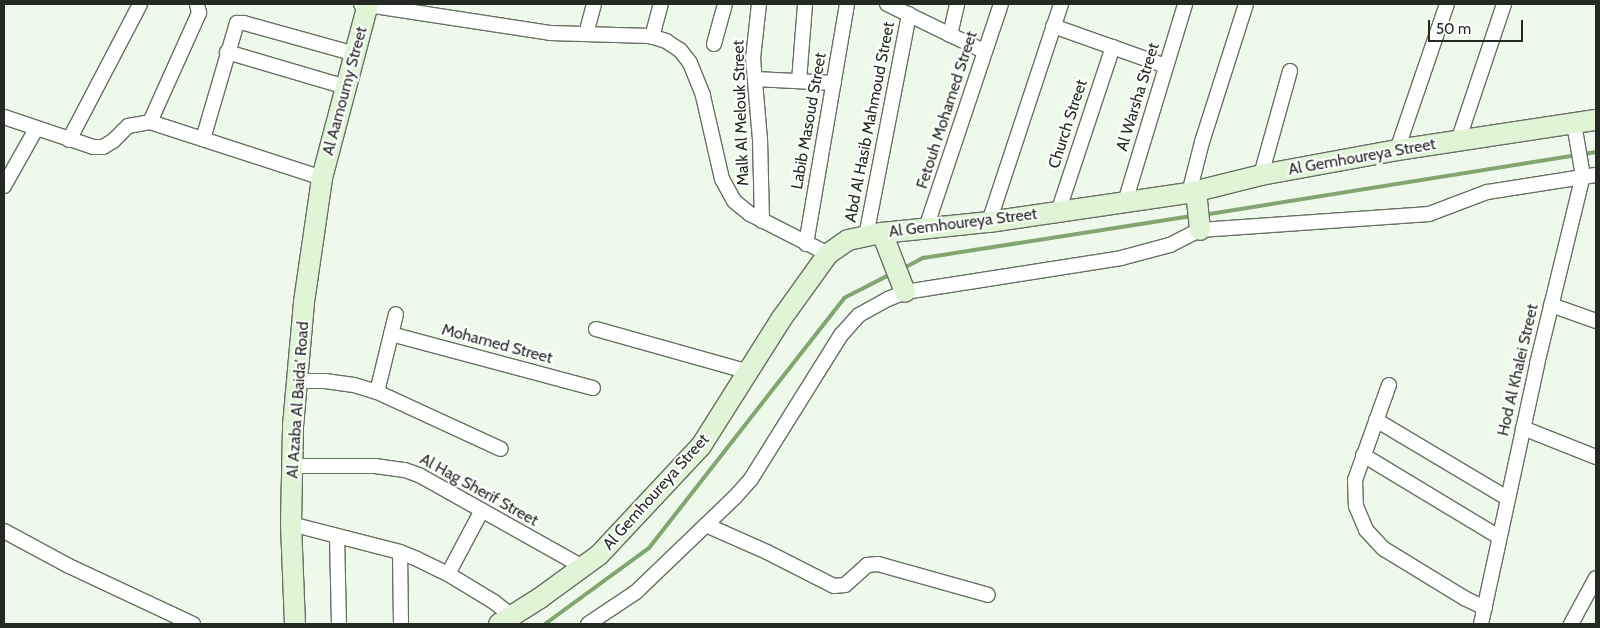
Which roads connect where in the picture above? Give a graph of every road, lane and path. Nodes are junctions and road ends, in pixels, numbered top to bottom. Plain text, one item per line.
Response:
1 (140, 4) edge
2 (197, 4) edge
3 (365, 4) edge
4 (594, 4) edge
5 (660, 4) edge
6 (725, 4) edge
7 (758, 4) edge
8 (805, 4) edge
9 (847, 4) edge
10 (887, 4) edge
11 (957, 4) edge
12 (1001, 4) edge
13 (1061, 4) edge
14 (1186, 4) edge
15 (1246, 4) edge
16 (1446, 4) edge
17 (1504, 4) edge
18 (909, 14) junction
19 (1053, 26) junction
20 (586, 34) junction
21 (950, 35) junction
22 (652, 37) junction
23 (714, 44) dead end
24 (1113, 47) junction
25 (984, 51) junction
26 (228, 52) junction
27 (355, 54) junction
28 (1166, 66) junction
29 (1290, 71) dead end
30 (755, 79) junction
31 (799, 81) junction
32 (834, 83) junction
33 (346, 87) junction
34 (4, 117) edge
35 (1596, 120) edge
36 (150, 122) junction
37 (36, 129) junction
38 (1575, 133) junction
39 (203, 139) junction
40 (69, 140) junction
41 (1458, 141) junction
42 (1398, 150) junction
43 (1587, 172) edge
44 (1261, 175) junction
45 (322, 178) junction
46 (4, 186) edge
47 (1194, 195) junction
48 (1125, 202) junction
49 (1058, 212) junction
50 (762, 221) junction
51 (989, 222) junction
52 (1200, 226) junction
53 (926, 228) junction
54 (879, 239) junction
55 (806, 244) junction
56 (828, 254) junction
57 (903, 286) junction
58 (1551, 305) junction
59 (396, 314) dead end
60 (1596, 321) edge
61 (596, 329) dead end
62 (391, 334) junction
63 (749, 372) junction
64 (296, 381) junction
65 (1389, 385) dead end
66 (594, 388) dead end
67 (377, 392) junction
68 (1376, 420) junction
69 (1523, 428) junction
70 (501, 449) dead end
71 (1363, 455) junction
72 (1596, 457) edge
73 (293, 466) junction
74 (1507, 498) junction
75 (482, 510) junction
76 (291, 524) junction
77 (706, 524) junction
78 (4, 531) edge
79 (337, 536) junction
80 (1499, 537) junction
81 (400, 552) junction
82 (583, 567) junction
83 (448, 574) junction
84 (1596, 578) edge
85 (988, 595) dead end
86 (1485, 608) junction
87 (506, 620) edge
88 (193, 624) edge
89 (295, 624) edge
90 (339, 624) edge
91 (401, 624) edge
92 (588, 624) edge
93 (1481, 624) edge
94 (1572, 624) edge

1 - 40 street
2 - 36 street
3 - 20 street
3 - 27 street, Al Aamoumy Street
4 - 20 street
5 - 22 street
6 - 23 street
7 - 30 street, Malk Al Melouk Street
8 - 31 street
9 - 32 street, Labib Masoud Street
10 - 18 street
11 - 21 street
12 - 25 street, Fetouh Mohamed Street
13 - 19 street
14 - 28 street, Al Warsha Street
15 - 47 street
16 - 42 street
17 - 41 street
18 - 21 street
18 - 54 street, Abd Al Hasib Mahmoud Street
19 - 24 street
19 - 51 street
20 - 22 street
21 - 25 street
22 - 50 street
24 - 28 street
24 - 49 street, Church Street
25 - 53 street, Fetouh Mohamed Street
26 - 27 street
26 - 33 street
26 - 39 street
27 - 33 street, Al Aamoumy Street
28 - 48 street, Al Warsha Street
29 - 44 street
30 - 31 street
30 - 50 street, Malk Al Melouk Street
31 - 32 street
32 - 55 street, Labib Masoud Street
33 - 45 street, Al Aamoumy Street
34 - 37 street
35 - 38 street, Al Gemhoureya Street
36 - 39 street
36 - 40 street
37 - 40 street
37 - 46 street
38 - 41 street, Al Gemhoureya Street
38 - 43 street, Hod Al Khalei Street
39 - 45 street
41 - 42 street, Al Gemhoureya Street
42 - 44 street, Al Gemhoureya Street
43 - 52 street
43 - 58 street, Hod Al Khalei Street
44 - 47 street, Al Gemhoureya Street
45 - 64 street, Al Azaba Al Baida' Road
47 - 48 street, Al Gemhoureya Street
47 - 52 street
48 - 49 street, Al Gemhoureya Street
49 - 51 street, Al Gemhoureya Street
50 - 55 street
51 - 53 street, Al Gemhoureya Street
52 - 57 street
53 - 54 street, Al Gemhoureya Street
54 - 56 street, Al Gemhoureya Street
54 - 57 street
55 - 56 street
56 - 63 street, Al Gemhoureya Street
57 - 77 street
58 - 60 street
58 - 69 street, Hod Al Khalei Street
59 - 62 street
61 - 63 street
62 - 66 street, Mohamed Street
62 - 67 street
63 - 82 street, Al Gemhoureya Street
64 - 67 street
64 - 73 street, Al Azaba Al Baida' Road
65 - 68 street
67 - 70 street
68 - 71 street
68 - 74 street
69 - 72 street
69 - 74 street, Hod Al Khalei Street
71 - 80 street
71 - 86 street
73 - 75 street, Al Hag Sherif Street
73 - 76 street, Al Azaba Al Baida' Road
74 - 80 street, Hod Al Khalei Street
75 - 82 street, Al Hag Sherif Street
75 - 83 street
76 - 79 street
76 - 89 street, Al Azaba Al Baida' Road
77 - 85 street
77 - 92 street
78 - 88 street
79 - 81 street
79 - 90 street
80 - 86 street, Hod Al Khalei Street
81 - 83 street
81 - 91 street
82 - 87 street, Al Gemhoureya Street
83 - 87 street
84 - 94 street
86 - 93 street, Hod Al Khalei Street

